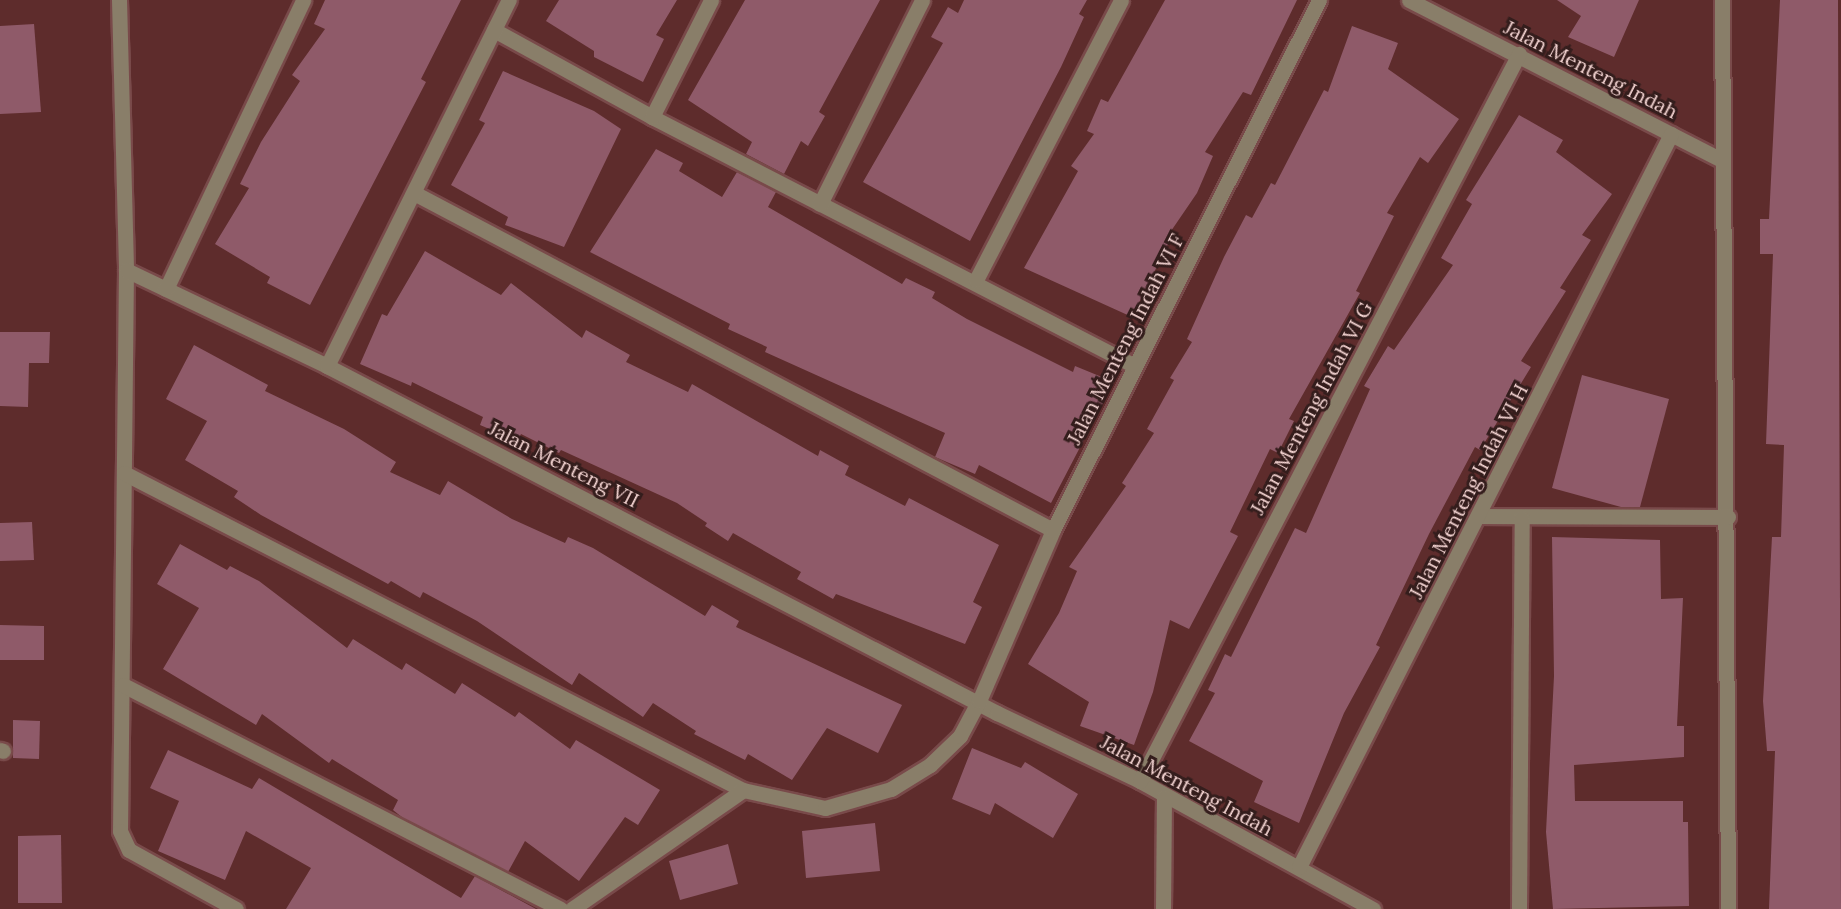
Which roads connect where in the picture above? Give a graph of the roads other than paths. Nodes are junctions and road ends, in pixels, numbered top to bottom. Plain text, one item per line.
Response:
1 (119, 0) edge
2 (303, 0) edge
3 (509, 0) edge
4 (711, 0) edge
5 (922, 0) edge
6 (1120, 0) edge
7 (1318, 0) edge
8 (1409, 0) edge
9 (1722, 0) edge
10 (494, 30) junction
11 (1519, 54) junction
12 (652, 117) junction
13 (1671, 134) junction
14 (1721, 160) junction
15 (414, 193) junction
16 (820, 204) junction
17 (126, 270) junction
18 (976, 280) junction
19 (166, 289) junction
20 (327, 366) junction
21 (1135, 366) junction
22 (124, 473) junction
23 (1479, 516) junction
24 (1728, 517) junction
25 (1522, 518) junction
26 (1053, 530) junction
27 (123, 685) junction
28 (979, 700) junction
29 (1140, 781) junction
30 (742, 790) junction
31 (1164, 797) junction
32 (1299, 867) junction
33 (1341, 901) edge
34 (236, 909) edge
35 (560, 909) edge
36 (572, 909) edge
37 (1163, 909) edge
38 (1373, 909) edge
39 (1519, 909) edge
40 (1728, 909) edge

1 - 17 street
2 - 19 street
3 - 10 street
4 - 12 street
5 - 16 street
6 - 18 street
7 - 21 street, Jalan Menteng Indah VI F
8 - 11 street, Jalan Menteng Indah
9 - 14 street
10 - 12 street
10 - 15 street
11 - 13 street, Jalan Menteng Indah
11 - 29 street, Jalan Menteng Indah VI G
12 - 16 street
13 - 14 street, Jalan Menteng Indah
13 - 23 street, Jalan Menteng Indah VI H
14 - 24 street
15 - 20 street
15 - 26 street
16 - 18 street
17 - 19 street, Jalan Menteng VII
17 - 22 street
18 - 21 street
19 - 20 street, Jalan Menteng VII
20 - 28 street, Jalan Menteng VII
21 - 26 street, Jalan Menteng Indah VI F
22 - 27 street
22 - 30 street, Jalan Menteng Indah VI F
23 - 25 street
23 - 32 street, Jalan Menteng Indah VI H
24 - 25 street
24 - 40 street
25 - 39 street
26 - 28 street, Jalan Menteng Indah VI F
27 - 34 street
27 - 35 street
28 - 29 street, Jalan Menteng Indah
28 - 30 street, Jalan Menteng Indah VI F
29 - 31 street, Jalan Menteng Indah
30 - 36 street
31 - 32 street, Jalan Menteng Indah
31 - 37 street
32 - 33 street, Jalan Menteng Indah
33 - 38 street, Jalan Menteng Indah

